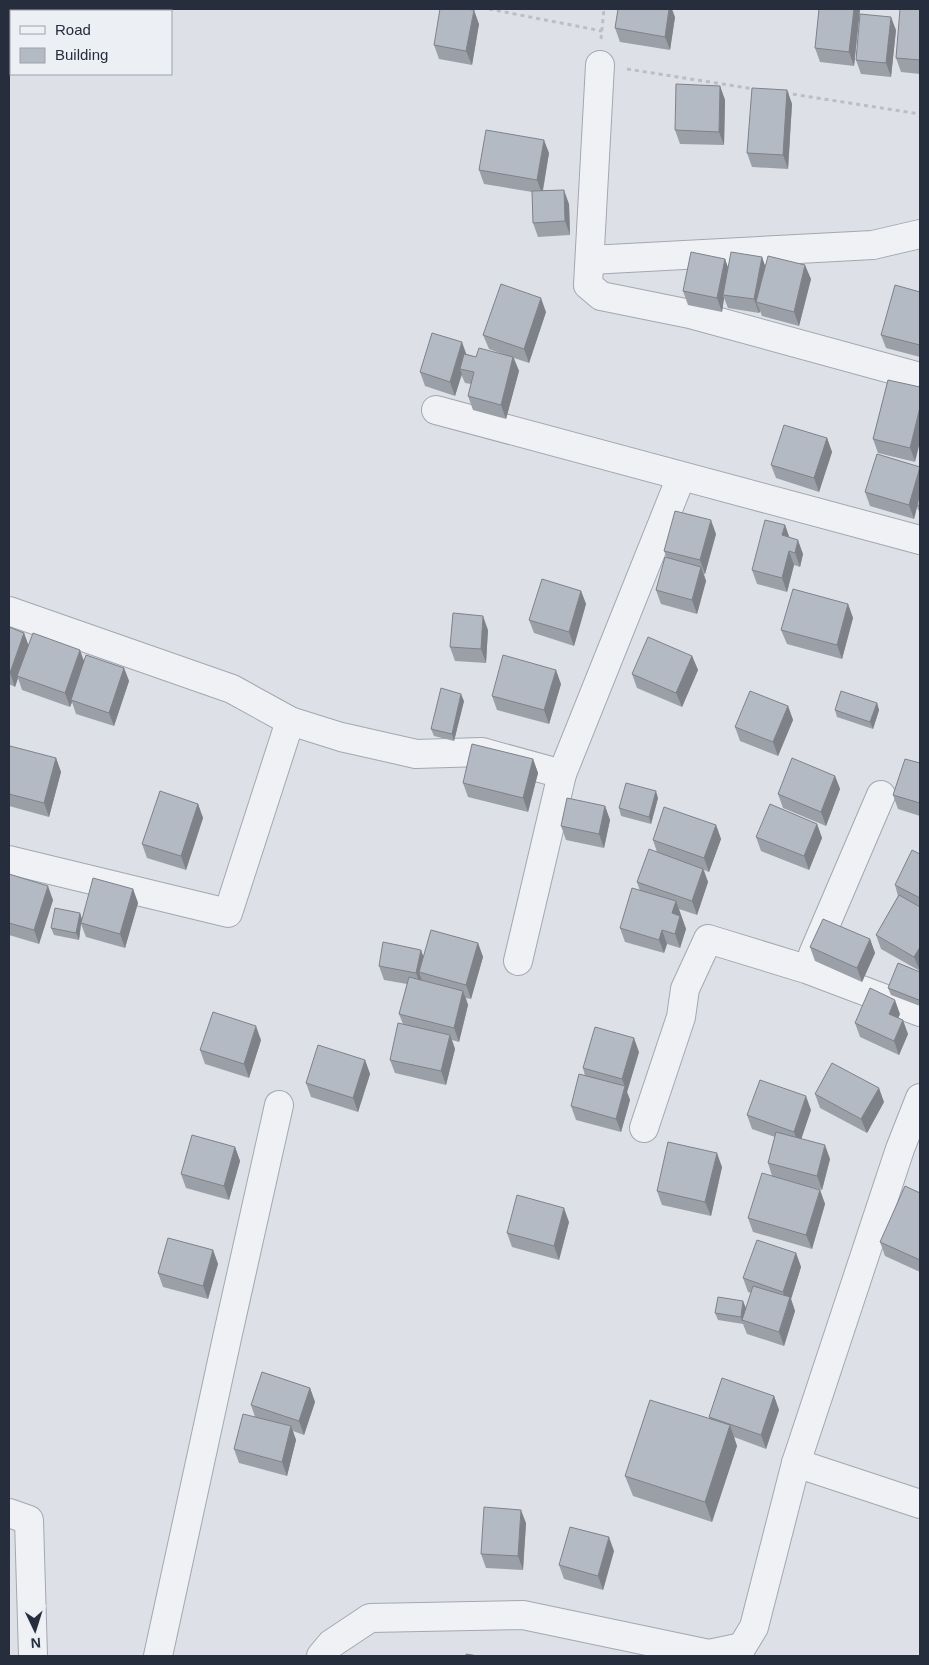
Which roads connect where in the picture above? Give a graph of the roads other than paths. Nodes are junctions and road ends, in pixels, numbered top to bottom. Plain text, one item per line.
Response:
1 (600, 65) road end
2 (920, 234) edge
3 (590, 260) junction
4 (920, 377) edge
5 (436, 410) dead end
6 (681, 477) junction
7 (920, 540) edge
8 (9, 611) edge
9 (290, 721) junction
10 (562, 774) junction
11 (881, 795) dead end
12 (9, 860) edge
13 (518, 961) dead end
14 (806, 969) junction
15 (920, 1012) edge
16 (920, 1098) edge
17 (279, 1105) dead end
18 (644, 1128) dead end
19 (796, 1463) junction
20 (920, 1504) edge
21 (9, 1513) edge
22 (34, 1656) edge
23 (158, 1656) edge
24 (321, 1656) edge

1 - 3 street
2 - 3 street
3 - 4 street
5 - 6 street
6 - 7 street
6 - 10 street
8 - 9 street
9 - 10 street
9 - 12 street
10 - 13 street
11 - 14 street
14 - 15 street
14 - 18 street
16 - 19 street
17 - 23 street
19 - 20 street
19 - 24 street
21 - 22 street

